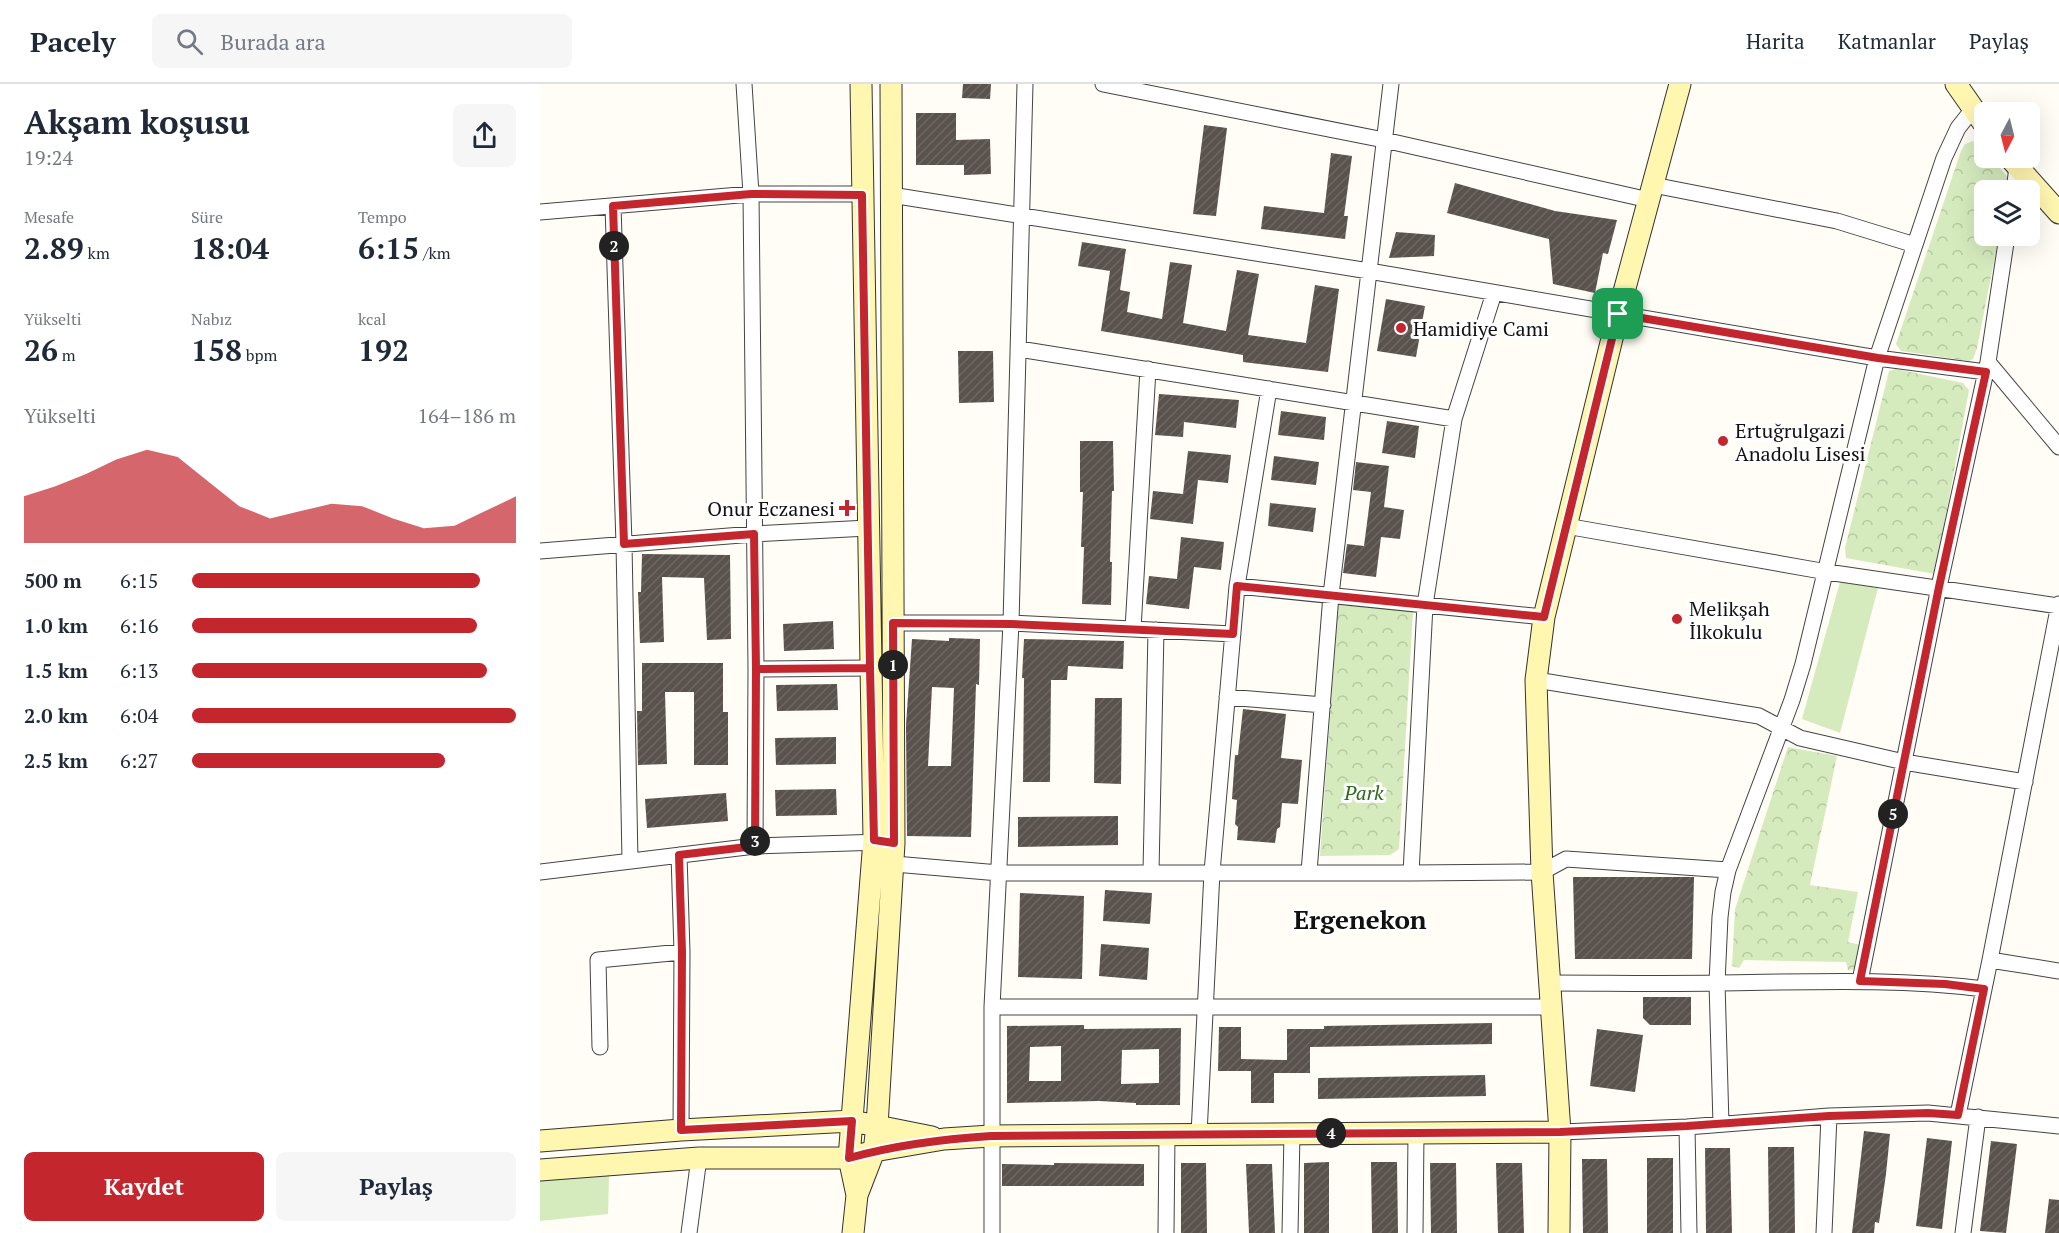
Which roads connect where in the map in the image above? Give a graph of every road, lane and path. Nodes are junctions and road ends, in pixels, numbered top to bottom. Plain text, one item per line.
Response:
1 (744, 84) edge
2 (861, 84) edge
3 (891, 84) edge
4 (1025, 84) edge
5 (1103, 84) edge
6 (1391, 84) edge
7 (1680, 84) edge
8 (1956, 84) edge
9 (1974, 110) edge
10 (1974, 120) edge
11 (1384, 140) junction
12 (2018, 168) edge
13 (1651, 193) junction
14 (751, 194) junction
15 (862, 195) junction
16 (891, 195) junction
17 (613, 206) junction
18 (540, 212) edge
19 (2059, 213) edge
20 (1023, 215) junction
21 (1915, 244) junction
22 (2005, 246) edge
23 (1369, 271) junction
24 (1494, 293) junction
25 (1618, 314) junction
26 (1019, 349) junction
27 (1878, 358) junction
28 (1987, 367) junction
29 (1148, 369) junction
30 (1269, 389) junction
31 (1354, 403) junction
32 (1454, 419) junction
33 (2059, 447) edge
34 (1566, 526) junction
35 (868, 528) junction
36 (754, 534) junction
37 (624, 544) junction
38 (540, 551) edge
39 (1827, 572) junction
40 (1237, 586) junction
41 (1939, 587) junction
42 (1331, 595) junction
43 (1425, 605) junction
44 (2059, 606) edge
45 (1544, 617) junction
46 (893, 623) junction
47 (1011, 624) junction
48 (1133, 629) junction
49 (1156, 630) junction
50 (1233, 634) junction
51 (870, 668) junction
52 (756, 669) junction
53 (1536, 680) junction
54 (1227, 697) junction
55 (1323, 705) junction
56 (1781, 727) junction
57 (1904, 762) junction
58 (2025, 782) junction
59 (755, 846) junction
60 (883, 852) junction
61 (679, 855) junction
62 (630, 861) junction
63 (1728, 870) junction
64 (540, 872) edge
65 (1150, 872) junction
66 (1212, 872) junction
67 (1310, 872) junction
68 (1542, 872) junction
69 (999, 873) junction
70 (1411, 873) junction
71 (682, 952) junction
72 (1990, 960) junction
73 (2059, 971) edge
74 (1860, 981) junction
75 (1550, 983) junction
76 (1717, 983) junction
77 (1984, 989) junction
78 (992, 1007) junction
79 (1551, 1007) junction
80 (1205, 1008) junction
81 (600, 1047) dead end
82 (1958, 1115) junction
83 (1829, 1116) junction
84 (1978, 1117) junction
85 (852, 1121) junction
86 (1720, 1124) junction
87 (877, 1126) junction
88 (1687, 1126) junction
89 (2059, 1126) edge
90 (681, 1130) junction
91 (1560, 1132) junction
92 (1292, 1133) junction
93 (1416, 1133) junction
94 (1167, 1134) junction
95 (1199, 1134) junction
96 (991, 1136) junction
97 (944, 1139) junction
98 (540, 1141) edge
99 (874, 1151) junction
100 (699, 1158) junction
101 (849, 1158) junction
102 (540, 1170) edge
103 (857, 1195) junction
104 (689, 1233) edge
105 (853, 1233) edge
106 (992, 1233) edge
107 (1166, 1233) edge
108 (1290, 1233) edge
109 (1415, 1233) edge
110 (1559, 1233) edge
111 (1689, 1233) edge
112 (1824, 1233) edge
113 (1963, 1233) edge

1 - 14 street
2 - 15 main road
3 - 16 main road
4 - 20 street
5 - 11 street
6 - 11 street
7 - 13 main road
8 - 9 main road
10 - 21 street
11 - 13 street
11 - 23 street
12 - 19 main road
13 - 21 street
13 - 25 main road
14 - 15 street
14 - 17 street
14 - 36 street
15 - 35 main road
16 - 20 street
16 - 46 main road
17 - 18 street
17 - 37 street
20 - 23 street
20 - 26 street
21 - 27 street
22 - 28 street
23 - 24 street
23 - 31 street
24 - 25 street
24 - 32 street
25 - 27 street
25 - 34 main road
26 - 29 street
26 - 47 street
27 - 28 street
27 - 39 street
28 - 33 street
28 - 41 street
29 - 30 street
29 - 48 street
30 - 31 street
30 - 40 street
31 - 32 street
31 - 42 street
32 - 43 street
34 - 39 street
34 - 45 main road
35 - 36 street
35 - 51 main road
36 - 37 street
36 - 52 street
37 - 38 street
37 - 62 street
39 - 41 street
39 - 56 street
40 - 42 street
40 - 50 street
41 - 44 street
41 - 57 street
42 - 43 street
42 - 55 street
43 - 45 street
43 - 70 street
44 - 58 street
45 - 53 main road
46 - 47 street
46 - 60 main road
47 - 48 street
47 - 69 street
48 - 49 street
49 - 50 street
49 - 65 street
50 - 54 street
51 - 52 street
51 - 60 main road
52 - 59 street
53 - 56 street
53 - 68 main road
54 - 55 street
54 - 66 street
55 - 67 street
56 - 57 street
56 - 63 street
57 - 58 street
57 - 74 street
58 - 72 street
59 - 60 street
59 - 61 street
60 - 69 street
60 - 85 main road
60 - 87 main road
61 - 62 street
61 - 71 street
62 - 64 street
63 - 68 street
63 - 76 street
65 - 66 street
65 - 69 street
66 - 67 street
66 - 80 street
67 - 70 street
68 - 70 street
68 - 75 main road
69 - 78 street
71 - 81 street
71 - 90 street
72 - 73 street
72 - 77 street
74 - 76 street
74 - 77 street
75 - 76 street
75 - 79 main road
76 - 86 street
77 - 82 street
78 - 80 street
78 - 96 street
79 - 80 street
79 - 91 main road
80 - 95 street
82 - 83 street
82 - 84 street
83 - 86 street
83 - 112 street
84 - 89 street
84 - 113 street
85 - 87 main road
85 - 90 main road
85 - 101 main road
86 - 88 street
87 - 97 main road
87 - 99 main road
88 - 91 street
88 - 111 street
90 - 98 main road
91 - 93 main road
91 - 110 main road
92 - 93 main road
92 - 95 main road
92 - 108 street
93 - 109 street
94 - 95 main road
94 - 96 main road
94 - 107 street
96 - 97 main road
96 - 106 street
97 - 99 main road
99 - 101 main road
99 - 103 main road
100 - 101 main road
100 - 102 main road
100 - 104 street
101 - 103 main road
103 - 105 main road

